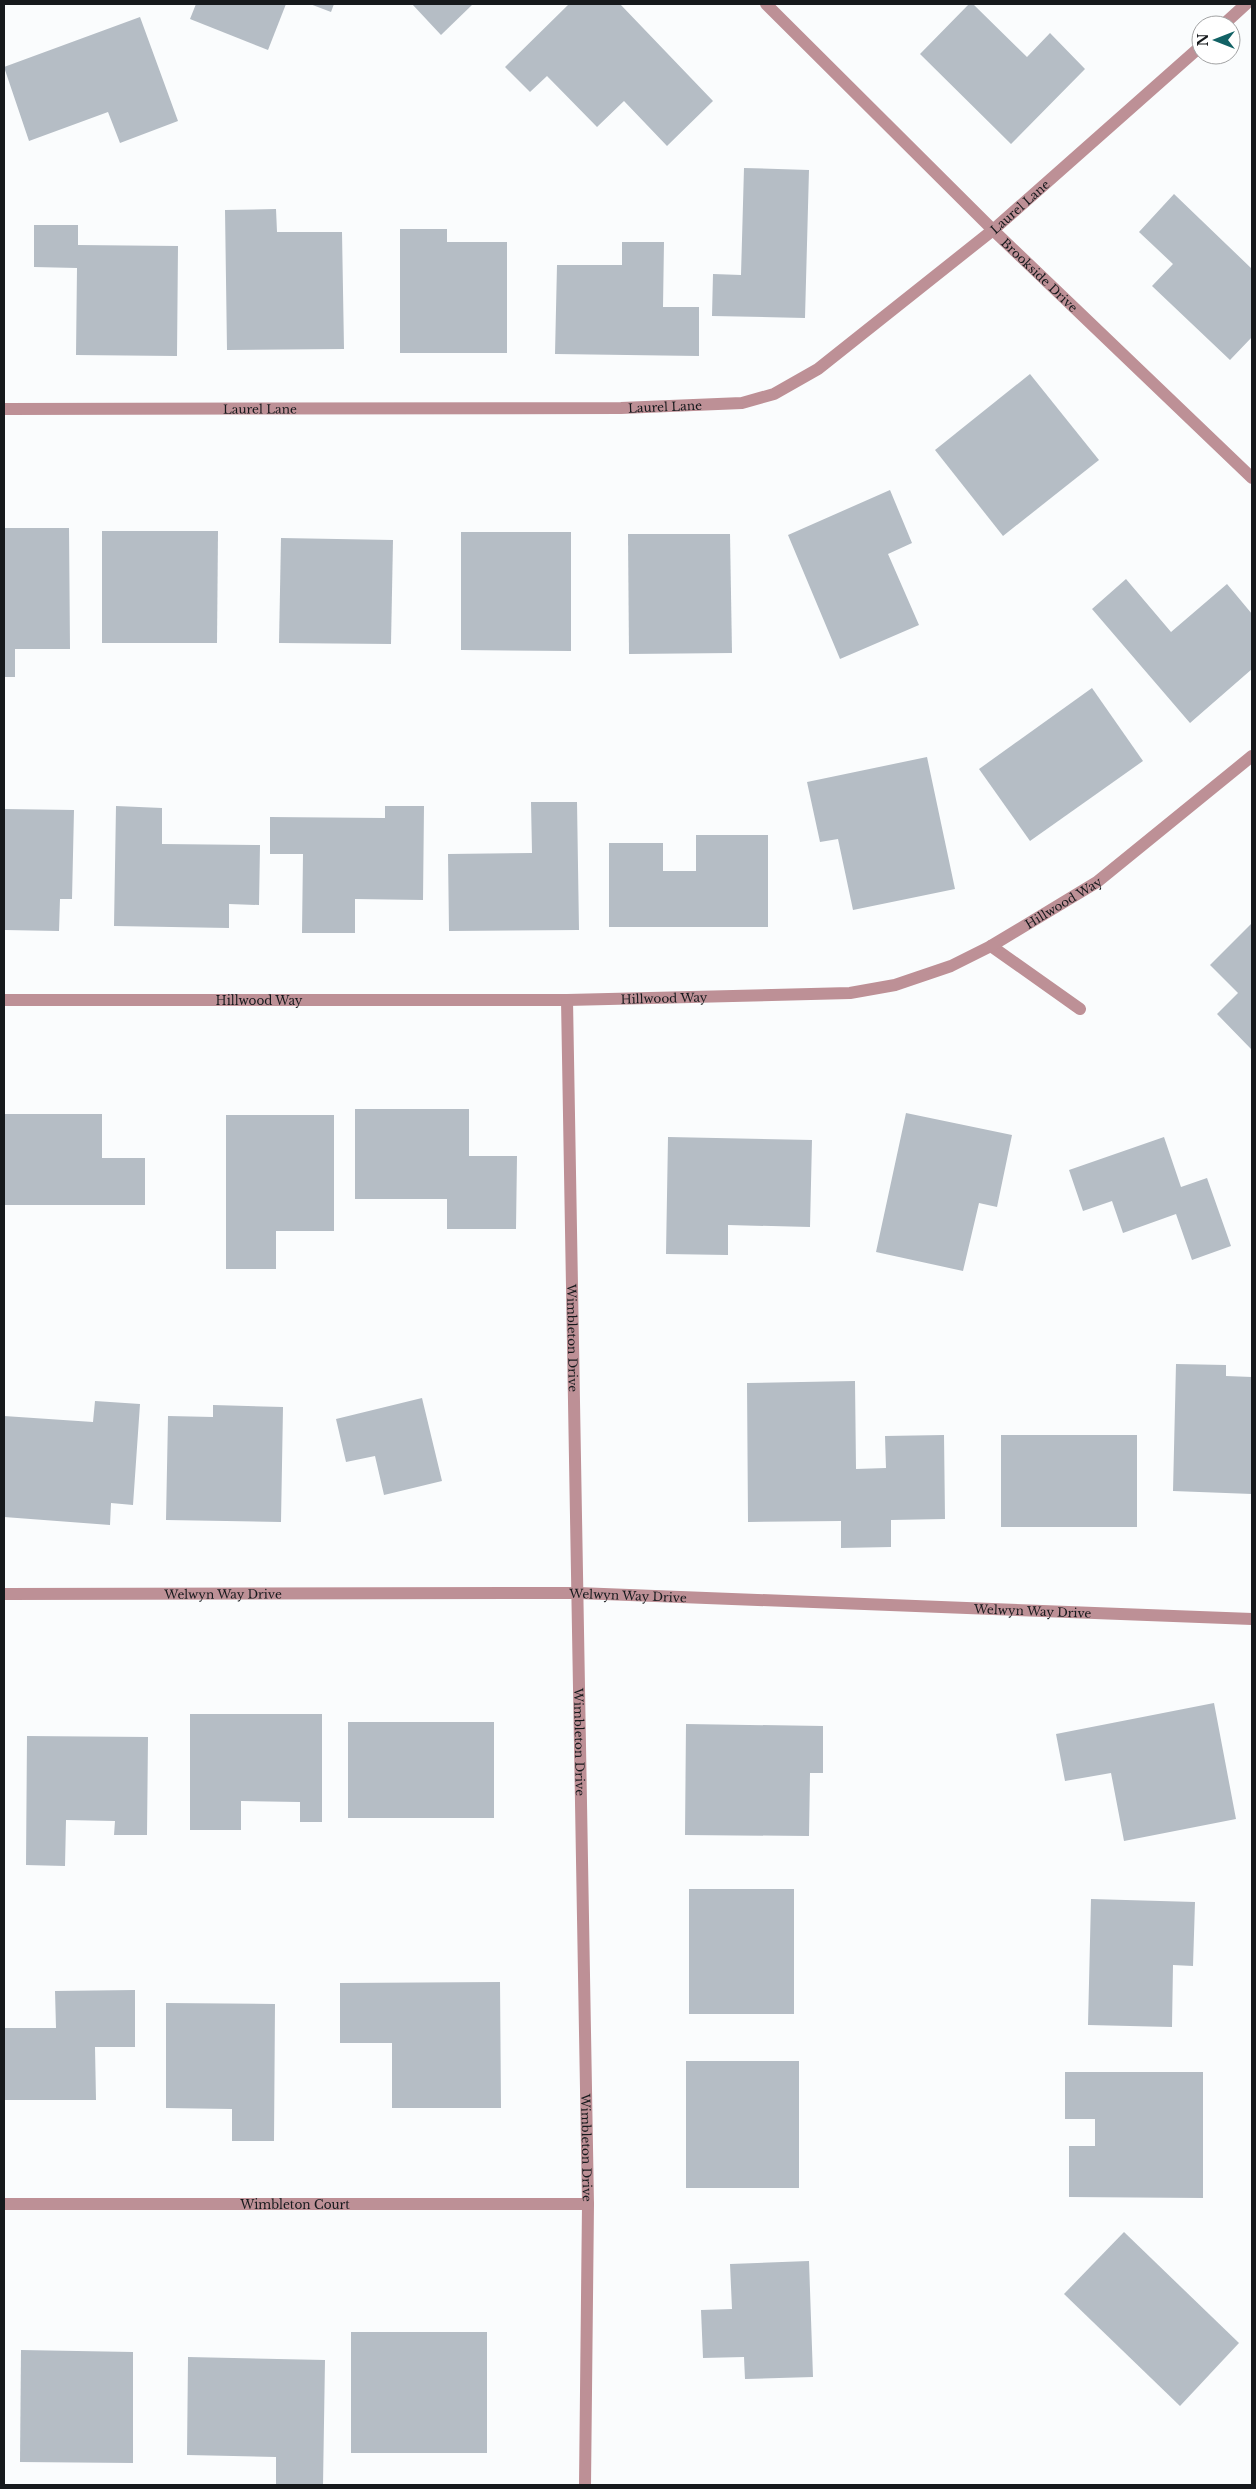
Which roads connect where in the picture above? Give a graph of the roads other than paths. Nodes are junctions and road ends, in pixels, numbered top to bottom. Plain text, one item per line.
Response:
1 (766, 4) edge
2 (1246, 4) edge
3 (1234, 15) edge
4 (1191, 55) edge
5 (992, 230) junction
6 (4, 409) edge
7 (1252, 478) edge
8 (1252, 756) edge
9 (991, 946) junction
10 (4, 1000) edge
11 (567, 1000) junction
12 (1080, 1009) dead end
13 (578, 1593) junction
14 (4, 1594) edge
15 (1252, 1619) edge
16 (4, 2204) edge
17 (588, 2204) junction
18 (585, 2485) edge

1 - 5 street, Brookside Drive
2 - 3 street
4 - 5 street, Laurel Lane
5 - 6 street, Laurel Lane
5 - 7 street, Brookside Drive
8 - 9 street, Hillwood Way
9 - 11 street, Hillwood Way
9 - 12 street
10 - 11 street, Hillwood Way
11 - 13 street, Wimbleton Drive
13 - 14 street, Welwyn Way Drive
13 - 15 street, Welwyn Way Drive
13 - 17 street, Wimbleton Drive
16 - 17 street, Wimbleton Court
17 - 18 street, Wimbleton Drive

